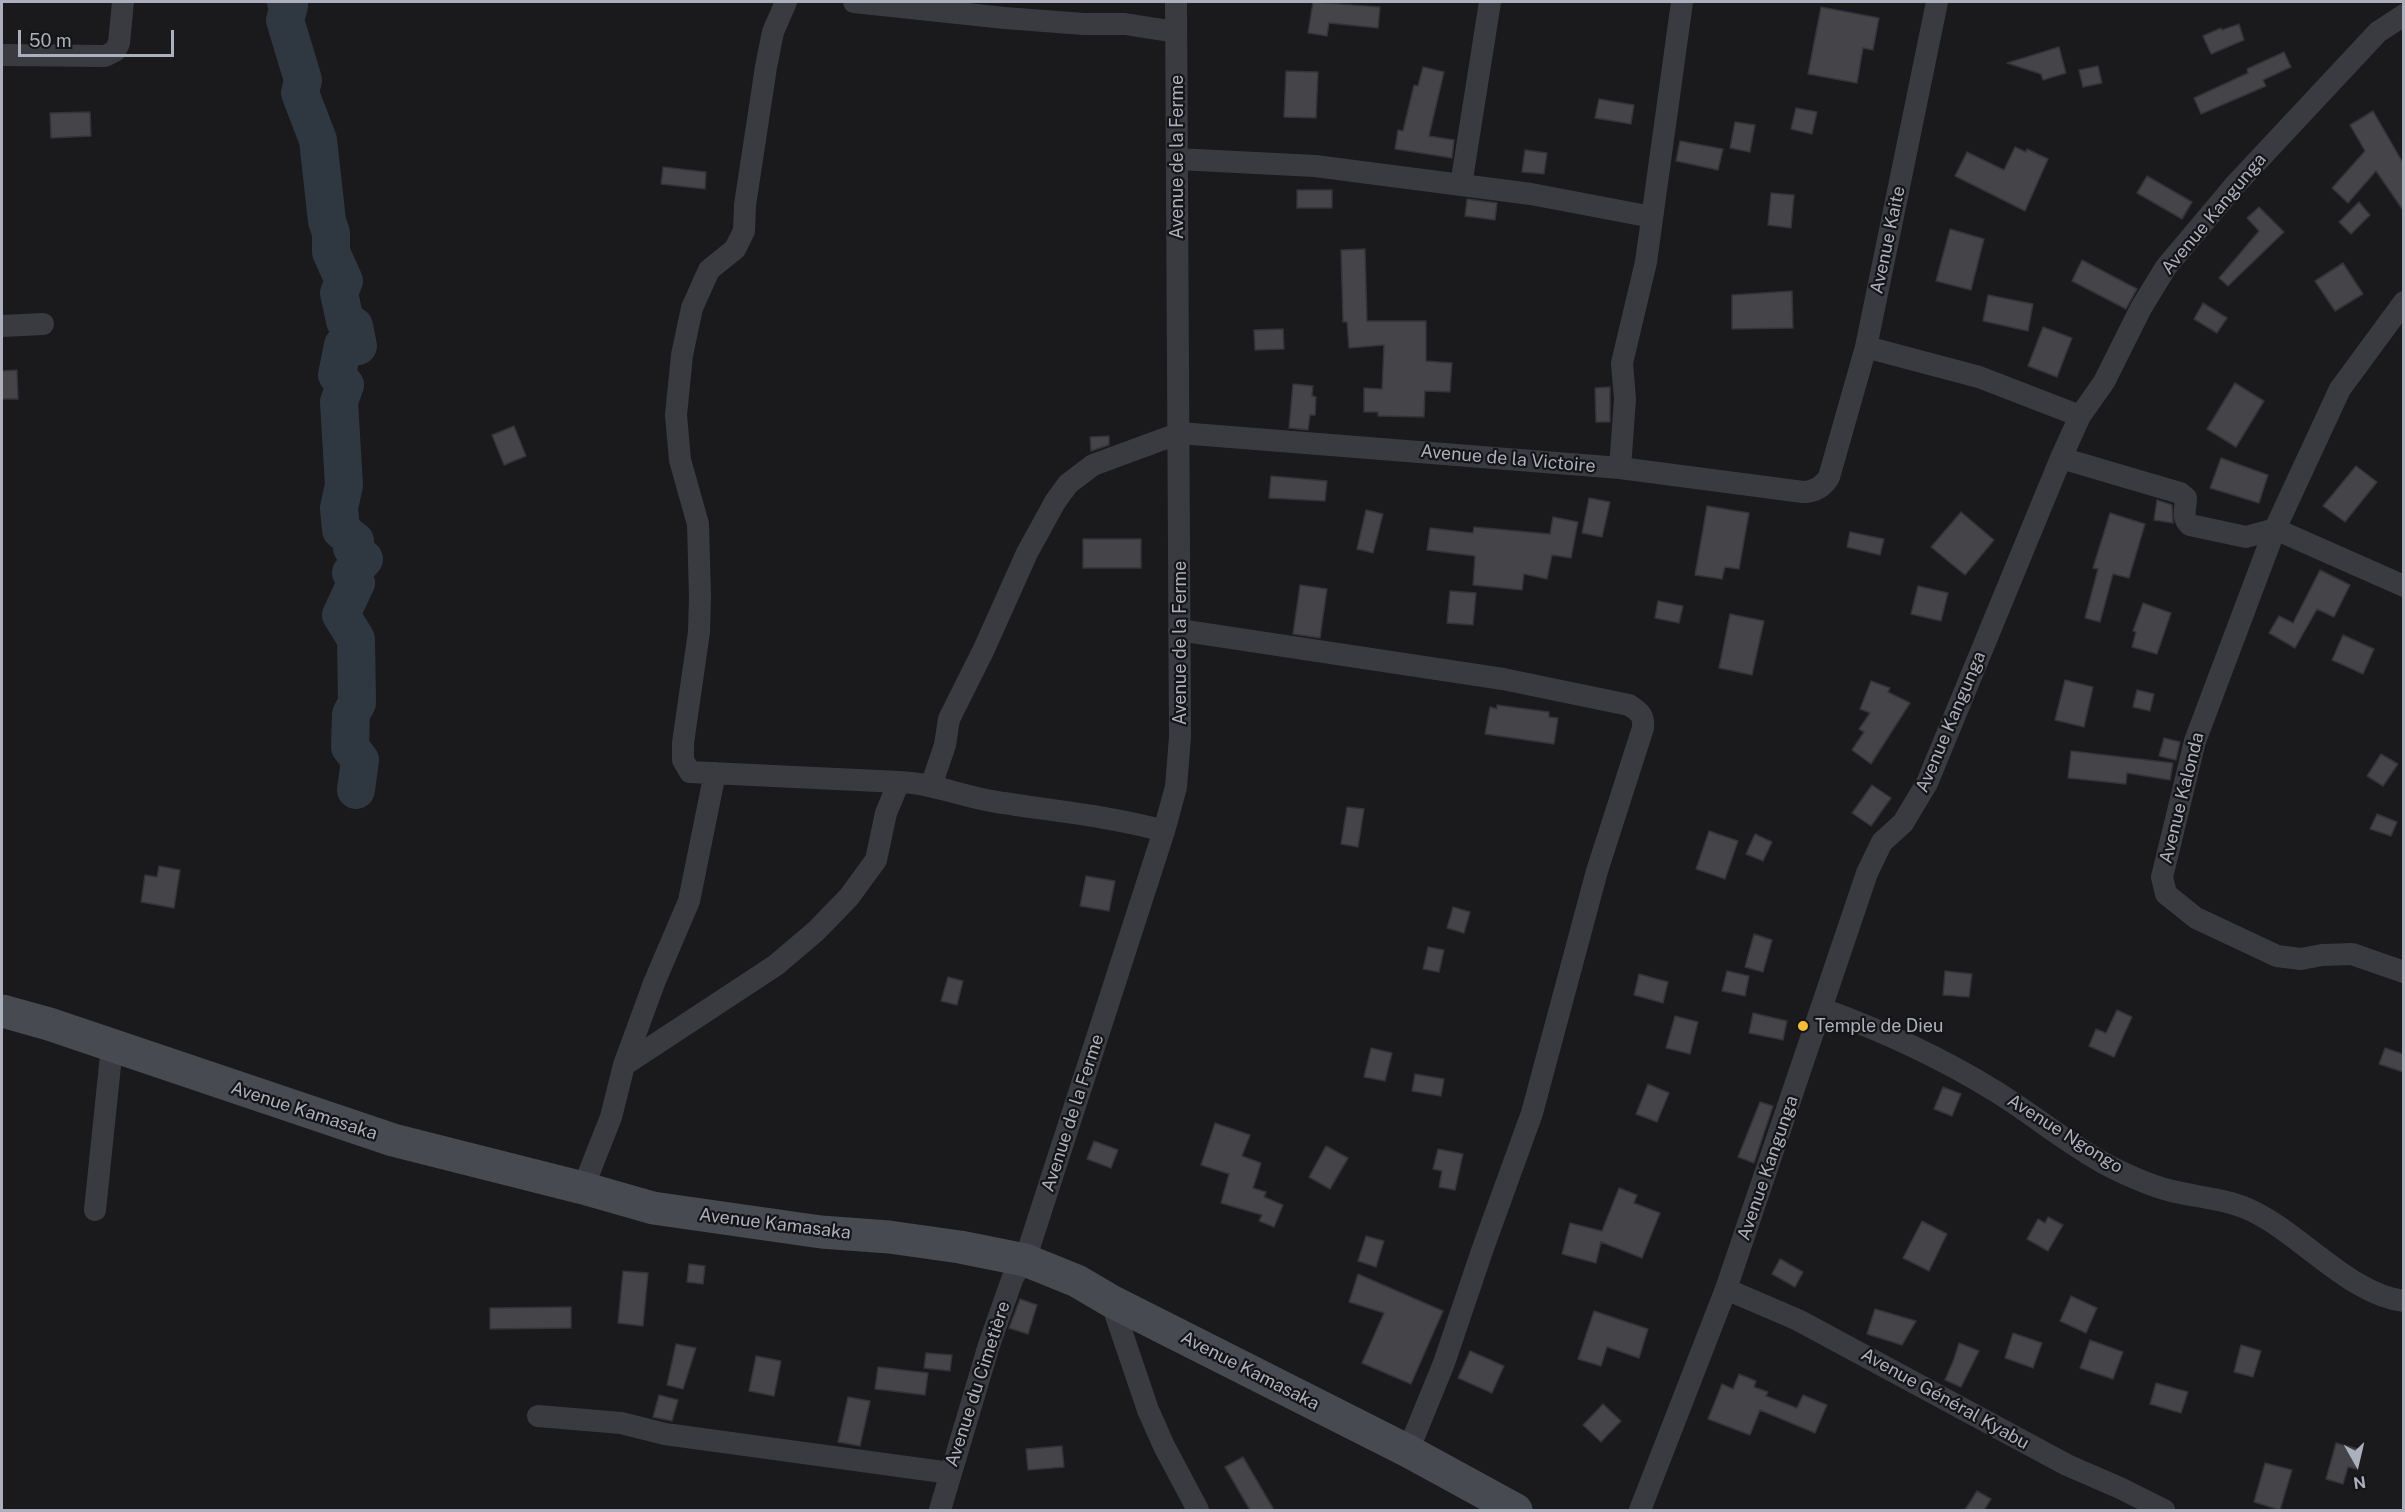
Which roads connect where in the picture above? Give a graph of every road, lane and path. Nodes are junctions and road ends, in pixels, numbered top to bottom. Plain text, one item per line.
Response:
1 (123, 2) edge
2 (786, 2) edge
3 (854, 2) edge
4 (1176, 2) edge
5 (1490, 2) edge
6 (1682, 2) edge
7 (1943, 3) edge
8 (2403, 15) edge
9 (1176, 32) junction
10 (2, 55) edge
11 (1177, 159) junction
12 (1461, 185) junction
13 (1652, 217) junction
14 (2403, 302) edge
15 (43, 324) dead end
16 (2, 326) edge
17 (1866, 347) junction
18 (2080, 416) junction
19 (1180, 433) junction
20 (2061, 458) junction
21 (1620, 468) junction
22 (1829, 477) joint
23 (2275, 529) junction
24 (2403, 586) edge
25 (1179, 630) junction
26 (715, 773) junction
27 (899, 782) junction
28 (931, 786) junction
29 (1164, 831) junction
30 (2403, 972) edge
31 (1822, 1009) junction
32 (2, 1011) edge
33 (112, 1046) junction
34 (624, 1065) junction
35 (584, 1188) junction
36 (95, 1210) dead end
37 (1025, 1260) junction
38 (1726, 1289) junction
39 (1111, 1301) junction
40 (2403, 1301) edge
41 (538, 1416) dead end
42 (1408, 1451) junction
43 (950, 1473) junction
44 (940, 1510) edge
45 (1198, 1510) edge
46 (1516, 1510) edge
47 (1640, 1510) edge
48 (2164, 1510) edge

1 - 10 street
2 - 26 street
3 - 9 street
4 - 9 street, Avenue de la Ferme
5 - 12 street
6 - 13 street
7 - 17 street, Avenue Kaite
8 - 18 street, Avenue Kangunga
9 - 11 street, Avenue de la Ferme
11 - 12 street
11 - 19 street, Avenue de la Ferme
12 - 13 street
13 - 21 street
14 - 23 street, Avenue Kalonda
15 - 16 street
17 - 18 street
17 - 22 street, Avenue Kaite
18 - 20 street, Avenue Kangunga
19 - 21 street, Avenue de la Victoire
19 - 25 street, Avenue de la Ferme
19 - 28 street
20 - 23 street
20 - 31 street, Avenue Kangunga
21 - 22 street, Avenue de la Victoire
23 - 24 street
23 - 30 street, Avenue Kalonda
25 - 29 street, Avenue de la Ferme
25 - 42 street
26 - 27 street
26 - 34 street
27 - 28 street
27 - 34 street
28 - 29 street
29 - 37 street, Avenue de la Ferme
31 - 38 street, Avenue Kangunga
31 - 40 street, Avenue Ngongo
32 - 33 street, Avenue Kamasaka
33 - 35 street, Avenue Kamasaka
33 - 36 street
34 - 35 street
35 - 37 street, Avenue Kamasaka
37 - 39 street, Avenue Kamasaka
37 - 43 street, Avenue du Cimetière
38 - 47 street, Avenue Kangunga
38 - 48 street, Avenue Général Kyabu
39 - 42 street, Avenue Kamasaka
39 - 45 street
41 - 43 street
42 - 46 street, Avenue Kamasaka
43 - 44 street, Avenue du Cimetière

